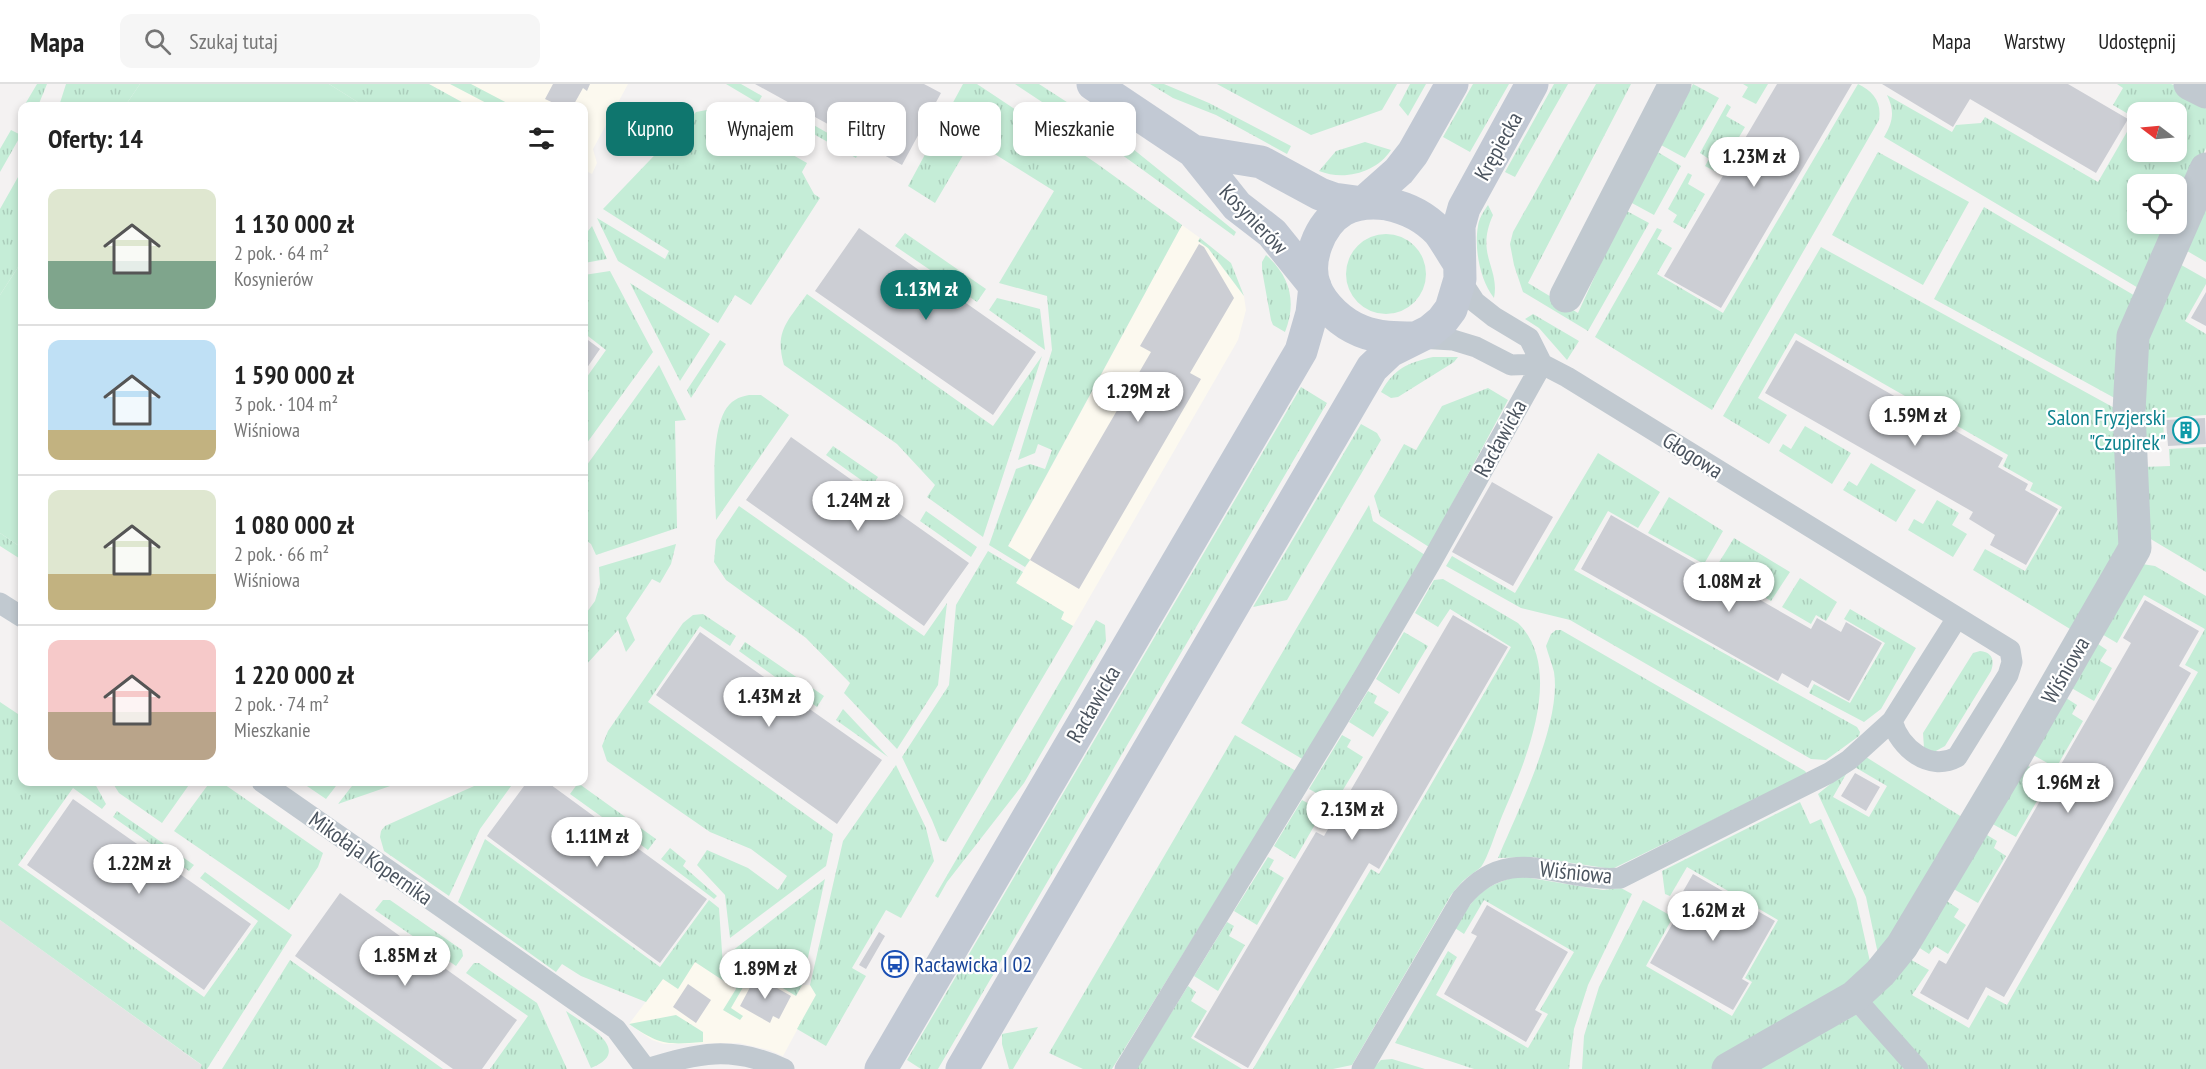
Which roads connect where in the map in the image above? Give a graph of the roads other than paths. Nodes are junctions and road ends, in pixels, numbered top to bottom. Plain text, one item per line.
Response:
1 (1093, 84) edge
2 (1452, 84) edge
3 (1532, 84) edge
4 (1675, 84) edge
5 (2190, 84) edge
6 (2206, 92) edge
7 (1193, 151) junction
8 (2206, 169) edge
9 (1363, 203) junction
10 (1459, 271) junction
11 (1315, 286) junction
12 (1566, 296) dead end
13 (1415, 338) junction
14 (1542, 363) junction
15 (0, 603) edge
16 (18, 614) edge
17 (1957, 618) junction
18 (1892, 721) junction
19 (268, 786) edge
20 (1854, 997) junction
21 (646, 1069) edge
22 (784, 1069) edge
23 (881, 1069) edge
24 (962, 1069) edge
25 (1125, 1069) edge
26 (1362, 1069) edge
27 (1728, 1069) edge
28 (1918, 1069) edge

1 - 7 street, Kosynierów
2 - 9 street
3 - 10 street, Krępiecka
4 - 12 street
5 - 6 street
7 - 9 street, Kosynierów
7 - 11 street, Kosynierów
8 - 20 street, Wiśniowa
9 - 10 street
9 - 11 street
10 - 13 street
10 - 14 lane
11 - 13 street
11 - 23 street, Racławicka
13 - 14 lane
13 - 24 street
14 - 17 lane, Głogowa
14 - 25 lane, Racławicka
15 - 16 lane
17 - 18 lane
17 - 18 lane, Głogowa
18 - 26 lane, Wiśniowa
19 - 21 lane, Mikołaja Kopernika
20 - 27 street, Wiśniowa
20 - 28 lane
21 - 22 lane

